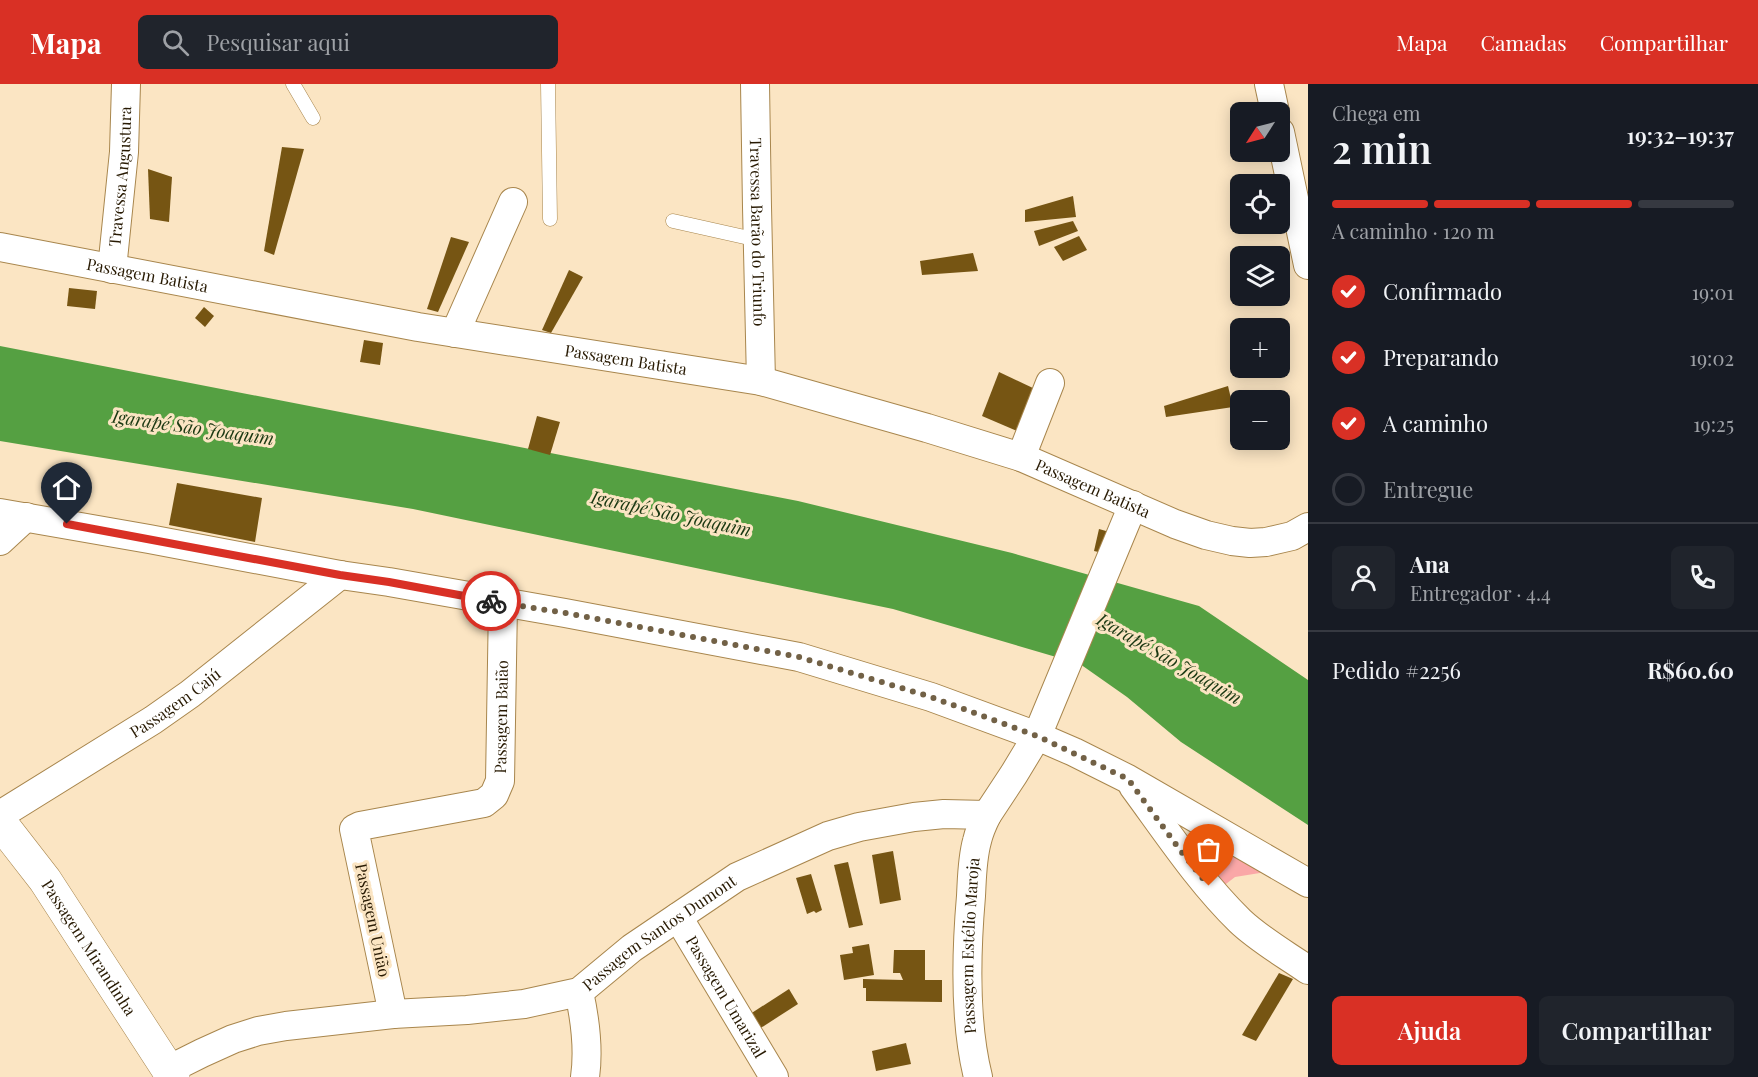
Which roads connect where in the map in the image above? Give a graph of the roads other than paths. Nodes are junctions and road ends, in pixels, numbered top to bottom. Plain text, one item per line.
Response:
1 (126, 84) edge
2 (293, 84) edge
3 (548, 84) edge
4 (755, 84) edge
5 (1269, 84) edge
6 (1273, 102) edge
7 (314, 118) dead end
8 (1286, 162) edge
9 (513, 202) dead end
10 (550, 219) dead end
11 (673, 221) dead end
12 (758, 240) junction
13 (0, 248) edge
14 (1308, 266) edge
15 (112, 269) junction
16 (455, 333) junction
17 (761, 381) junction
18 (1050, 383) dead end
19 (1021, 457) junction
20 (1133, 506) junction
21 (13, 515) edge
22 (1308, 527) edge
23 (0, 541) edge
24 (340, 575) junction
25 (503, 603) junction
26 (1037, 736) junction
27 (1128, 779) junction
28 (0, 815) edge
29 (987, 815) junction
30 (0, 822) edge
31 (356, 827) joint
32 (1308, 883) edge
33 (678, 917) junction
34 (1308, 970) edge
35 (579, 992) junction
36 (393, 1014) junction
37 (170, 1074) edge
38 (585, 1077) edge
39 (774, 1077) edge
40 (978, 1077) edge

1 - 15 street, Travessa Angustura
2 - 7 lane
3 - 10 lane
4 - 12 street, Travessa Barão do Triunfo
5 - 6 street
8 - 14 street
9 - 16 street
11 - 12 lane
12 - 17 street, Travessa Barão do Triunfo
13 - 15 street, Passagem Batista
15 - 16 street, Passagem Batista
16 - 17 street, Passagem Batista
17 - 19 street, Passagem Batista
18 - 19 street
19 - 20 street, Passagem Batista
20 - 22 street, Passagem Batista
20 - 26 street
21 - 23 street
21 - 24 street
24 - 25 street
24 - 28 street, Passagem Cajú
25 - 26 street
25 - 31 street, Passagem Baião
26 - 27 street
26 - 29 street
27 - 32 street
27 - 34 street
29 - 33 street, Passagem Santos Dumont
29 - 40 street, Passagem Estélio Maroja
30 - 37 street, Passagem Mirandinha
31 - 36 street, Passagem União
33 - 35 street, Passagem Santos Dumont
33 - 39 street, Passagem Umarizal
35 - 36 street, Passagem Santos Dumont
35 - 38 street
36 - 37 street, Passagem Santos Dumont

